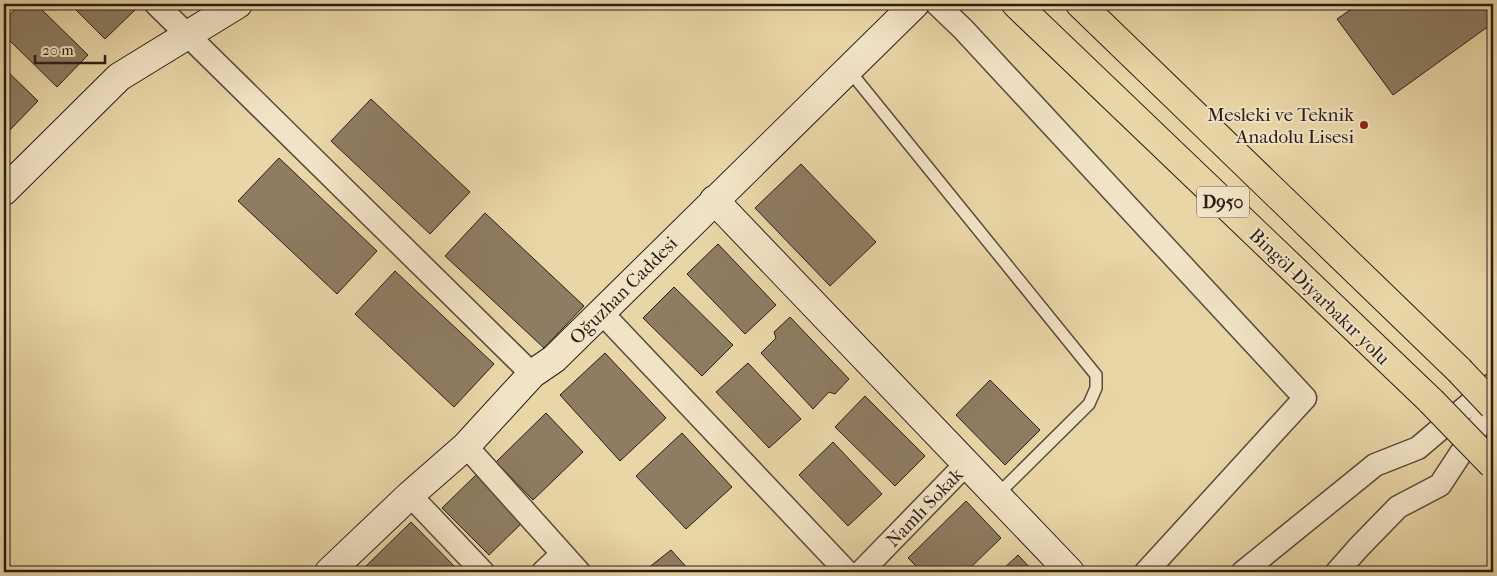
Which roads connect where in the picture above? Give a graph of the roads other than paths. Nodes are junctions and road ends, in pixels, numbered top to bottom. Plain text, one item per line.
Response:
1 (156, 4) edge
2 (238, 4) edge
3 (914, 4) edge
4 (937, 4) edge
5 (1016, 4) edge
6 (1080, 4) edge
7 (188, 36) junction
8 (848, 69) junction
9 (7, 181) edge
10 (714, 200) junction
11 (601, 312) junction
12 (532, 374) junction
13 (1493, 384) edge
14 (1493, 405) edge
15 (466, 446) junction
16 (966, 464) junction
17 (1493, 465) edge
18 (410, 495) junction
19 (996, 496) junction
20 (562, 554) junction
21 (330, 572) edge
22 (483, 572) edge
23 (543, 572) edge
24 (579, 572) edge
25 (847, 572) edge
26 (861, 572) edge
27 (1070, 572) edge
28 (1146, 572) edge
29 (1243, 572) edge
30 (1337, 572) edge

1 - 7 street
2 - 7 street
3 - 8 street, Oğuzhan Caddesi
4 - 28 street
5 - 17 main road, Bingöl-Diyarbakır yolu / D950, bridge
6 - 14 main road, D950, bridge
7 - 9 street
7 - 12 street
8 - 10 street, Oğuzhan Caddesi
8 - 19 lane
10 - 11 street, Oğuzhan Caddesi
10 - 16 street
11 - 12 street, Oğuzhan Caddesi
11 - 25 street
12 - 15 street, Oğuzhan Caddesi
13 - 29 street
14 - 30 street
15 - 18 street, Oğuzhan Caddesi
15 - 20 street
16 - 19 street
16 - 26 street, Namlı Sokak
18 - 21 street, Oğuzhan Caddesi
18 - 22 street
19 - 27 street
20 - 23 street
20 - 24 street

